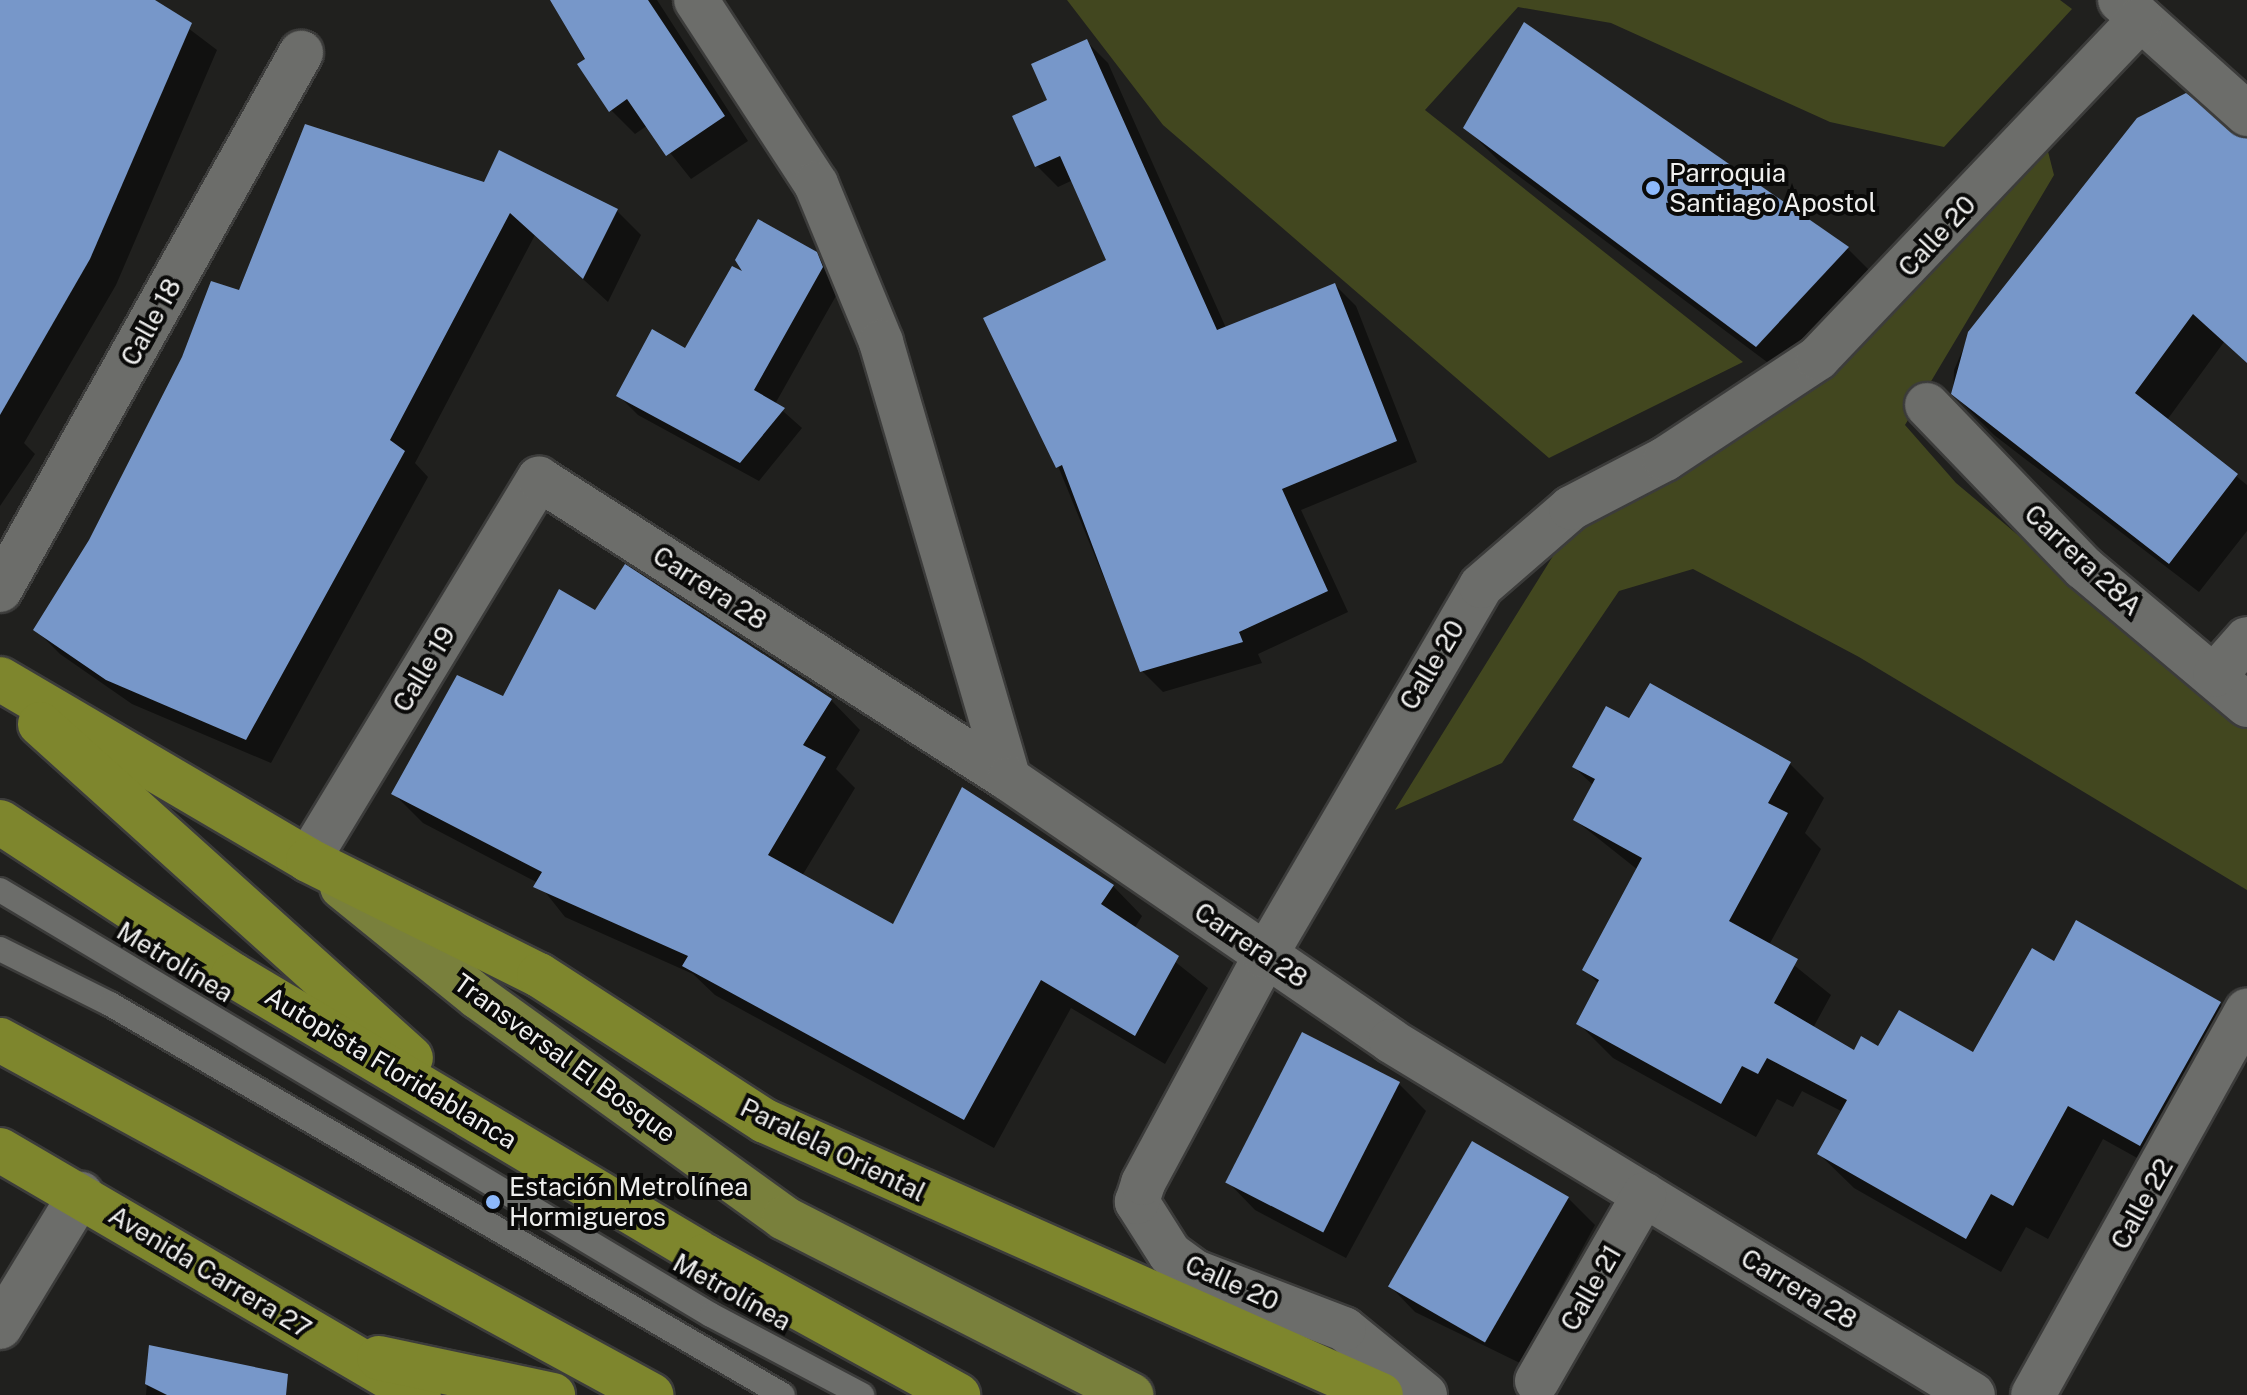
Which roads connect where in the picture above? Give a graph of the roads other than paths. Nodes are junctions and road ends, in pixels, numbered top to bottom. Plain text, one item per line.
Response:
1 (696, 0) edge
2 (2130, 10) edge
3 (301, 53) dead end
4 (2247, 114) edge
5 (1927, 405) dead end
6 (539, 479) joint
7 (0, 590) edge
8 (2247, 639) edge
9 (2215, 675) junction
10 (0, 679) edge
11 (0, 689) edge
12 (2247, 705) edge
13 (1009, 779) junction
14 (0, 822) edge
15 (308, 860) junction
16 (0, 890) edge
17 (0, 949) edge
18 (1265, 956) junction
19 (2247, 1011) edge
20 (0, 1040) edge
21 (482, 1121) junction
22 (0, 1150) edge
23 (81, 1194) junction
24 (1644, 1195) junction
25 (0, 1327) edge
26 (337, 1349) junction
27 (1537, 1381) dead end
28 (419, 1395) edge
29 (553, 1395) edge
30 (651, 1395) edge
31 (783, 1395) edge
32 (862, 1395) edge
33 (958, 1395) edge
34 (1131, 1395) edge
35 (1381, 1395) edge
36 (1425, 1395) edge
37 (1973, 1395) edge
38 (2033, 1395) edge

1 - 13 street
2 - 4 street
2 - 18 street, Calle 20
3 - 7 street, Calle 18
5 - 9 street, Carrera 28A
6 - 13 street, Carrera 28
6 - 15 street, Calle 19
8 - 9 street
9 - 12 street, Carrera 28A
10 - 15 highway
11 - 21 highway
13 - 18 street, Carrera 28
14 - 21 highway, Autopista Floridablanca
15 - 34 main road, Transversal El Bosque
15 - 35 highway, Paralela Oriental
16 - 32 lane, Metrolínea
17 - 31 lane
18 - 24 street, Carrera 28
18 - 36 street, Calle 20
19 - 38 street, Calle 22
20 - 30 highway
21 - 33 highway, Autopista Floridablanca
22 - 23 highway, Avenida Carrera 27
23 - 25 street
23 - 26 highway, Avenida Carrera 27
24 - 27 street, Calle 21
24 - 37 street, Carrera 28
26 - 28 highway, Avenida Carrera 27
26 - 29 highway

